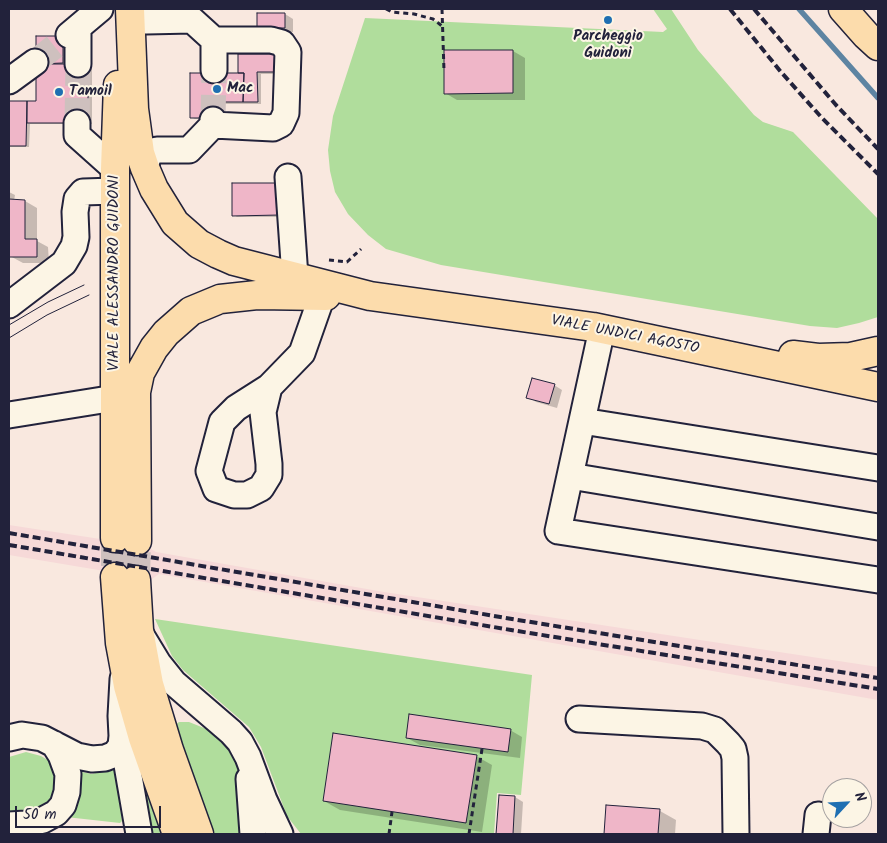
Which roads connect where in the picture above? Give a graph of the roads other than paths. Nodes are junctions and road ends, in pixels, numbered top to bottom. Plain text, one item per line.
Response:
1 (100, 9) edge
2 (124, 9) edge
3 (131, 9) edge
4 (843, 9) edge
5 (214, 40) junction
6 (874, 44) edge
7 (35, 62) tunnel mouth
8 (78, 64) tunnel mouth
9 (214, 70) tunnel mouth
10 (9, 82) edge
11 (77, 123) tunnel mouth
12 (147, 173) junction
13 (288, 177) dead end
14 (115, 180) junction
15 (295, 265) junction
16 (322, 296) junction
17 (370, 296) junction
18 (9, 305) edge
19 (608, 331) junction
20 (878, 351) edge
21 (269, 387) dead end
22 (878, 387) edge
23 (125, 400) junction
24 (9, 415) edge
25 (582, 421) junction
26 (878, 468) edge
27 (570, 476) junction
28 (878, 527) edge
29 (126, 540) tunnel mouth
30 (878, 580) edge
31 (139, 630) junction
32 (124, 664) junction
33 (579, 719) dead end
34 (122, 736) junction
35 (9, 738) edge
36 (54, 744) junction
37 (242, 745) junction
38 (9, 825) edge
39 (9, 832) edge
40 (16, 834) edge
41 (139, 834) edge
42 (177, 834) edge
43 (199, 834) edge
44 (253, 834) edge
45 (280, 834) edge
46 (736, 834) edge

1 - 8 street
2 - 14 main road, VIALE ALESSANDRO GUIDONI
3 - 5 street
3 - 12 main road, VIALE UNDICI AGOSTO
4 - 6 main road
5 - 9 street
5 - 12 street
7 - 10 street
11 - 14 street
12 - 15 main road, VIALE UNDICI AGOSTO
13 - 15 street
14 - 18 street
14 - 23 main road, VIALE ALESSANDRO GUIDONI
15 - 17 main road, VIALE UNDICI AGOSTO
16 - 17 main road, VIALE UNDICI AGOSTO
16 - 21 street
16 - 23 main road, VIALE UNDICI AGOSTO
17 - 19 main road, VIALE UNDICI AGOSTO
19 - 20 main road
19 - 22 main road, VIALE UNDICI AGOSTO
19 - 25 street
23 - 24 street
23 - 29 main road, VIALE ALESSANDRO GUIDONI
25 - 26 street
25 - 27 street
27 - 28 street
27 - 30 street
31 - 32 main road
31 - 37 street
31 - 43 main road
32 - 34 street
32 - 42 main road
33 - 46 street
34 - 36 street
34 - 41 street
35 - 36 street
36 - 38 street
37 - 44 street
37 - 45 street
39 - 40 street

